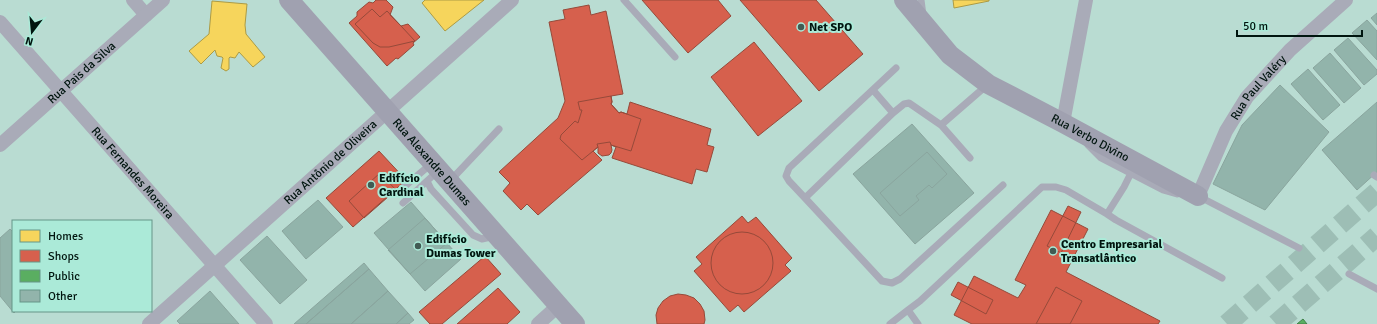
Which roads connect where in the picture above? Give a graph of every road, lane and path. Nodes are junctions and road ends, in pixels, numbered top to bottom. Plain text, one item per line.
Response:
1 (133, 0) edge
2 (163, 0) edge
3 (289, 0) edge
4 (512, 0) edge
5 (624, 0) edge
6 (904, 0) edge
7 (921, 0) edge
8 (1096, 0) edge
9 (1346, 0) edge
10 (1086, 5) edge
11 (146, 15) junction
12 (0, 22) edge
13 (924, 24) junction
14 (675, 57) dead end
15 (896, 68) dead end
16 (988, 84) junction
17 (873, 90) junction
18 (61, 91) junction
19 (387, 111) junction
20 (893, 113) junction
21 (941, 125) junction
22 (1070, 127) junction
23 (499, 129) dead end
24 (0, 145) edge
25 (970, 158) dead end
26 (1131, 173) junction
27 (437, 174) junction
28 (405, 186) dead end
29 (1003, 186) dead end
30 (1198, 196) junction
31 (805, 198) junction
32 (403, 203) dead end
33 (1107, 214) junction
34 (1299, 248) dead end
35 (215, 266) junction
36 (1349, 274) dead end
37 (1222, 278) dead end
38 (1377, 289) edge
39 (559, 305) junction
40 (908, 310) junction
41 (149, 324) edge
42 (266, 324) edge
43 (538, 324) edge
44 (575, 324) edge
45 (890, 324) edge
46 (918, 324) edge

1 - 11 street
2 - 11 street, Rua Pais da Silva
3 - 19 street, Rua Alexandre Dumas
4 - 19 street, Rua Antônio de Oliveira
5 - 14 lane
6 - 13 street, Rua Verbo Divino
7 - 13 lane
8 - 10 street
9 - 30 street, Rua Paul Valéry
10 - 22 street
11 - 18 street, Rua Pais da Silva
12 - 18 street, Rua Fernandes Moreira
13 - 16 street, Rua Verbo Divino
15 - 17 lane
16 - 21 lane
16 - 22 street, Rua Verbo Divino
17 - 20 lane
17 - 31 lane
18 - 24 street, Rua Pais da Silva
18 - 35 street, Rua Fernandes Moreira
19 - 27 street, Rua Alexandre Dumas
19 - 35 street, Rua Antônio de Oliveira
20 - 21 lane
20 - 31 lane
21 - 25 lane
22 - 26 lane
22 - 30 street, Rua Verbo Divino
23 - 27 lane
26 - 30 lane
26 - 33 lane
27 - 28 lane
27 - 32 lane
27 - 39 street, Rua Alexandre Dumas
29 - 31 lane
30 - 34 lane, Rua Verbo Divino
33 - 37 lane
33 - 40 lane
35 - 41 street, Rua Antônio de Oliveira
35 - 42 street, Rua Fernandes Moreira
36 - 38 lane
39 - 43 street
39 - 44 street, Rua Alexandre Dumas
40 - 45 lane
40 - 46 lane

